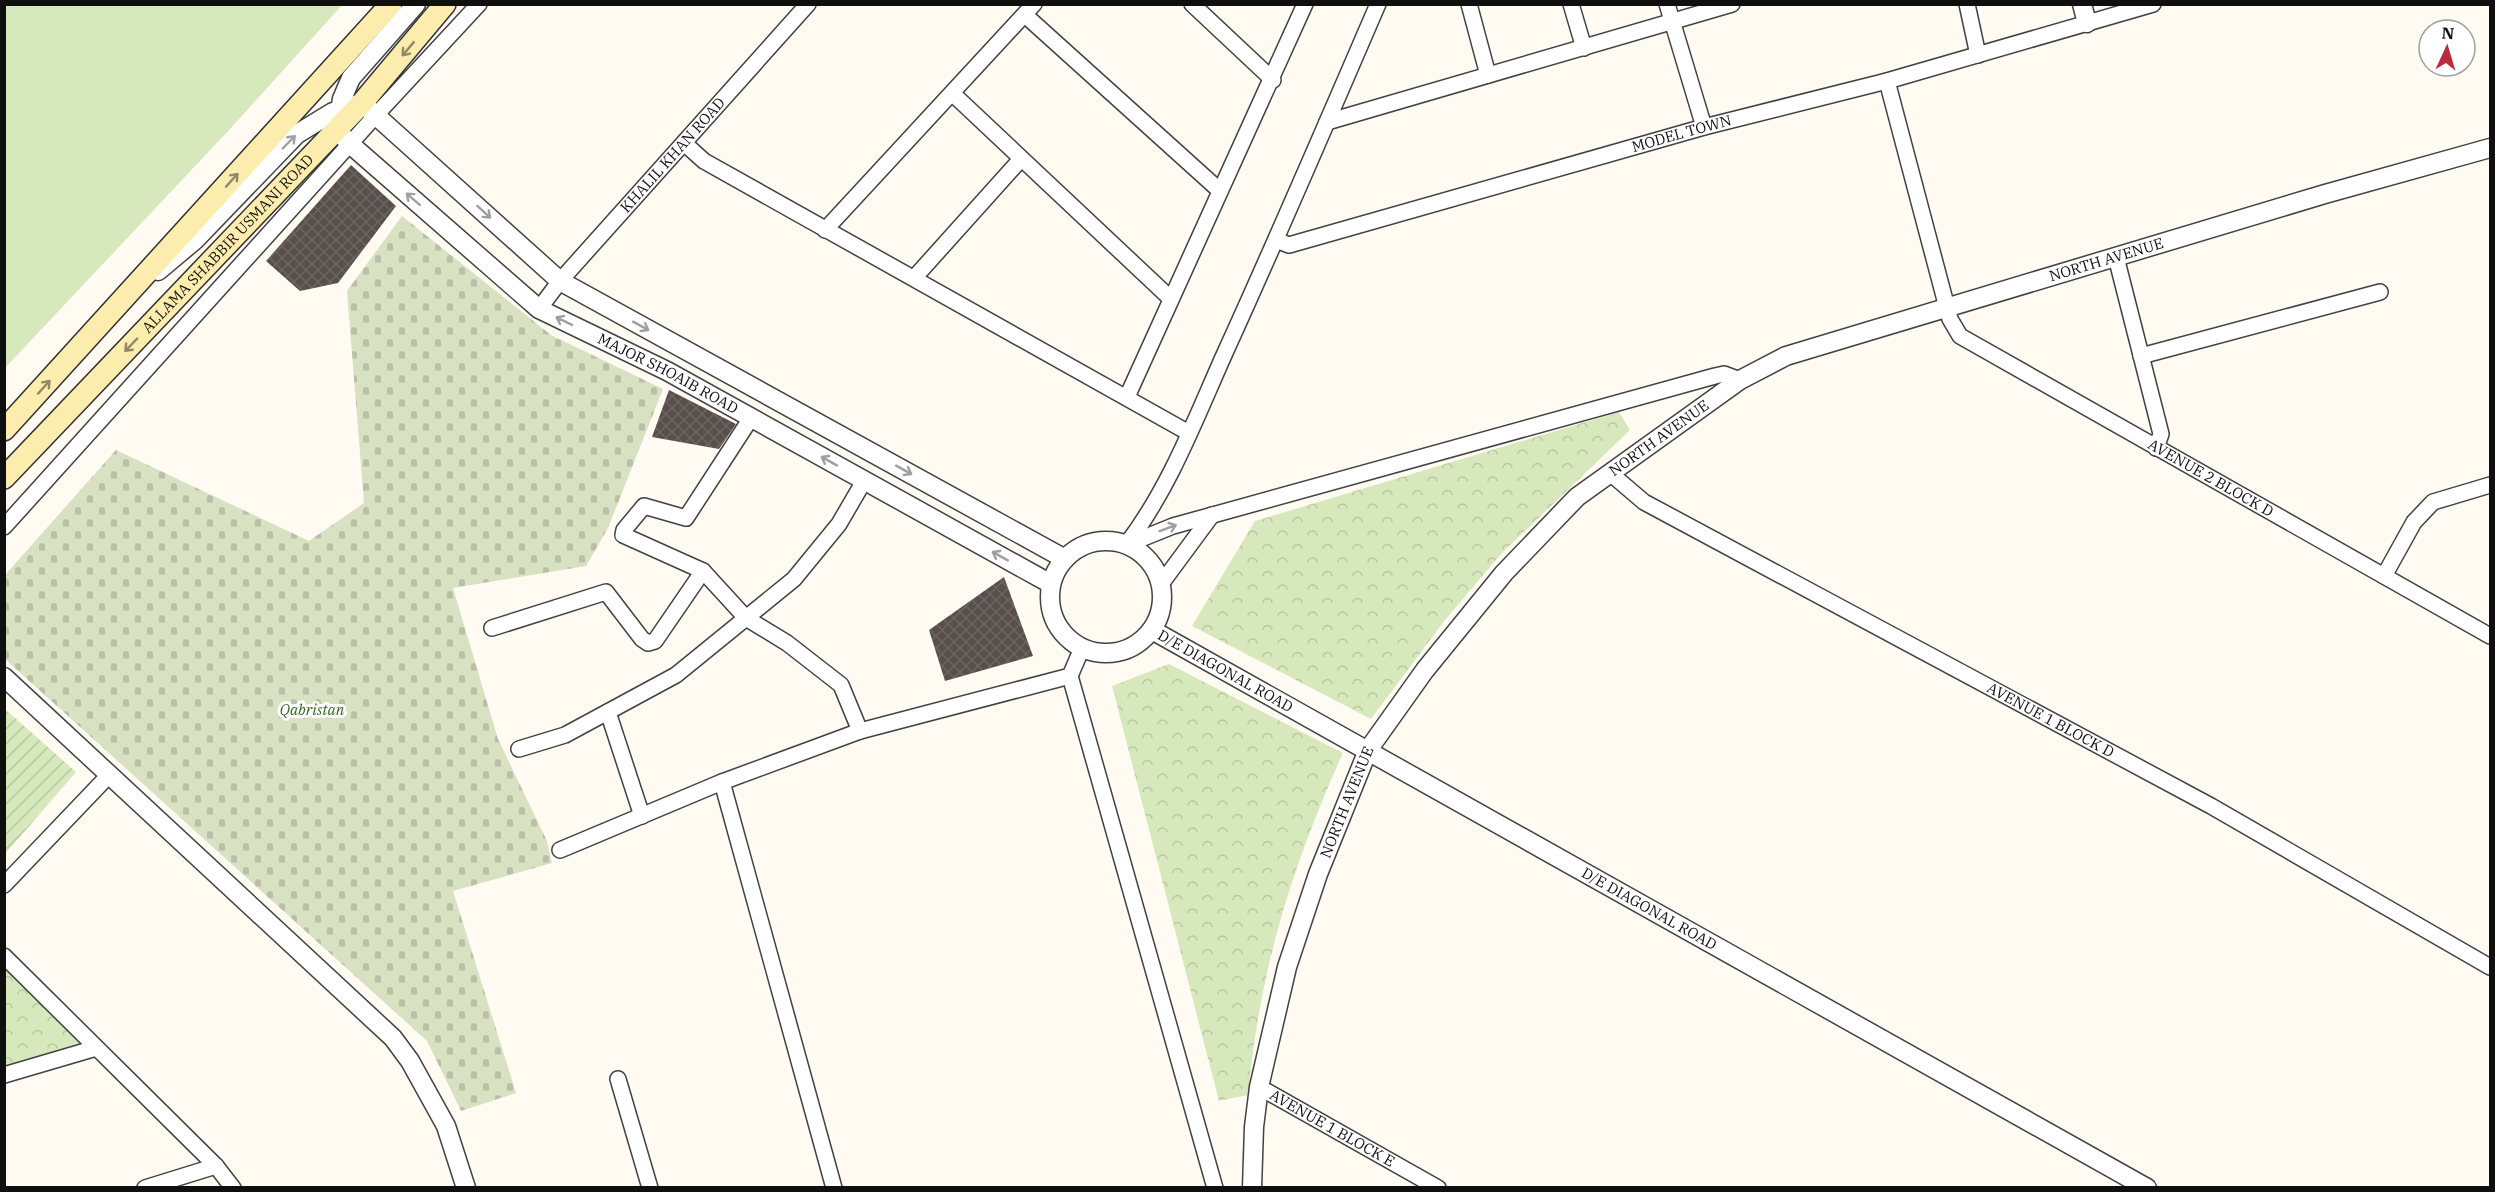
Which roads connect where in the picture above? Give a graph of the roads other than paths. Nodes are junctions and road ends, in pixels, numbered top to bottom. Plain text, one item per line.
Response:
1 (391, 4) edge
2 (416, 4) edge
3 (445, 4) edge
4 (479, 4) edge
5 (808, 4) edge
6 (1192, 4) edge
7 (1305, 4) edge
8 (1378, 4) edge
9 (1469, 4) edge
10 (1571, 4) edge
11 (1667, 4) edge
12 (1732, 4) edge
13 (1967, 4) edge
14 (2082, 4) edge
15 (2153, 4) edge
16 (1030, 10) edge
17 (1671, 21) junction
18 (2087, 23) junction
19 (1584, 48) junction
20 (1978, 55) junction
21 (1488, 75) junction
22 (1273, 80) junction
23 (1887, 81) junction
24 (953, 94) junction
25 (340, 109) junction
26 (369, 109) junction
27 (1327, 122) junction
28 (1704, 127) junction
29 (343, 137) junction
30 (684, 143) junction
31 (2490, 148) edge
32 (1021, 159) junction
33 (1219, 190) junction
34 (825, 230) junction
35 (1276, 240) junction
36 (2116, 257) junction
37 (915, 277) junction
38 (560, 281) junction
39 (2380, 292) dead end
40 (125, 297) junction
41 (1172, 299) junction
42 (1947, 306) junction
43 (539, 309) junction
44 (2141, 356) junction
45 (1740, 380) junction
46 (1127, 397) junction
47 (751, 418) junction
48 (4, 430) edge
49 (1189, 433) junction
50 (2156, 448) junction
51 (1610, 473) junction
52 (4, 478) edge
53 (864, 481) junction
54 (2490, 485) edge
55 (1212, 515) junction
56 (4, 527) edge
57 (1126, 545) junction
58 (1065, 559) junction
59 (703, 571) junction
60 (2384, 576) junction
61 (1051, 584) junction
62 (1161, 584) junction
63 (746, 618) junction
64 (492, 628) dead end
65 (1152, 630) junction
66 (2490, 636) edge
67 (1082, 648) junction
68 (1070, 676) junction
69 (4, 677) edge
70 (608, 712) junction
71 (860, 731) junction
72 (519, 749) dead end
73 (1368, 750) junction
74 (110, 774) junction
75 (722, 782) junction
76 (642, 816) junction
77 (560, 850) dead end
78 (4, 885) edge
79 (4, 956) edge
80 (2490, 967) edge
81 (96, 1048) junction
82 (4, 1074) edge
83 (618, 1079) dead end
84 (1259, 1087) junction
85 (216, 1166) junction
86 (145, 1188) edge
87 (233, 1188) edge
88 (466, 1188) edge
89 (650, 1188) edge
90 (834, 1188) edge
91 (1215, 1188) edge
92 (1252, 1188) edge
93 (1437, 1188) edge
94 (2147, 1188) edge

40 -> 1 main road
2 - 25 street
3 -> 26 main road, ALLAMA SHABBIR USMANI ROAD
4 - 26 street
5 - 30 street, KHALIL KHAN ROAD
6 - 22 street
7 - 22 street
8 - 27 street
9 - 21 street
10 - 19 street
11 - 17 street
12 - 17 street
13 - 20 street
14 - 18 street
15 - 18 street, MODEL TOWN
16 - 24 street
16 - 33 street
17 - 19 street
17 - 28 street
18 - 20 street, MODEL TOWN
19 - 21 street
20 - 23 street, MODEL TOWN
21 - 27 street
22 - 33 street
23 - 28 street, MODEL TOWN
23 - 42 street, AVENUE 2 BLOCK D
24 - 32 street
24 - 34 street
25 - 26 street
25 - 29 street
40 -> 25 street
26 - 29 main road, ALLAMA SHABBIR USMANI ROAD
26 -> 38 street, MAJOR SHOAIB ROAD
27 - 35 street
28 - 35 street, MODEL TOWN
43 -> 29 street, MAJOR SHOAIB ROAD
29 -> 52 main road, ALLAMA SHABBIR USMANI ROAD
29 - 56 street
30 - 34 street
30 - 38 street, KHALIL KHAN ROAD
31 - 36 street, NORTH AVENUE
32 - 37 street
32 - 41 street
33 - 41 street
34 - 37 street
35 - 49 street
36 - 42 street, NORTH AVENUE
36 - 44 street
37 - 46 street
38 - 43 street, KHALIL KHAN ROAD
38 -> 58 street, MAJOR SHOAIB ROAD
39 - 44 street
48 -> 40 main road
41 - 46 street
42 - 45 street, NORTH AVENUE
42 - 50 street, AVENUE 2 BLOCK D
47 -> 43 street, MAJOR SHOAIB ROAD
44 - 50 street
45 - 51 street, NORTH AVENUE
45 - 55 street
46 - 49 street
53 -> 47 street, MAJOR SHOAIB ROAD
47 - 59 street
49 - 57 street
50 - 60 street, AVENUE 2 BLOCK D
51 - 73 street, NORTH AVENUE
51 - 80 street, AVENUE 1 BLOCK D
61 -> 53 street, MAJOR SHOAIB ROAD
53 - 63 street
54 - 60 street
57 -> 55 street
55 - 62 street
57 - 58 street
57 - 62 street
58 - 61 street
59 - 63 street
59 - 64 street
60 - 66 street, AVENUE 2 BLOCK D
61 - 67 street
62 - 65 street
63 - 70 street
63 - 71 street
65 - 67 street
65 - 73 street, D/E DIAGONAL ROAD
67 - 68 street
68 - 71 street
68 - 91 street
69 - 74 street
70 - 72 street
70 - 76 street
71 - 75 street
73 - 84 street, NORTH AVENUE
73 - 94 street, D/E DIAGONAL ROAD
74 - 78 street
74 - 88 street
75 - 76 street
75 - 90 street
76 - 77 street
79 - 81 street
81 - 82 street
81 - 85 street
83 - 89 street
84 - 92 street, NORTH AVENUE
84 - 93 street, AVENUE 1 BLOCK E
85 - 86 street
85 - 87 street

